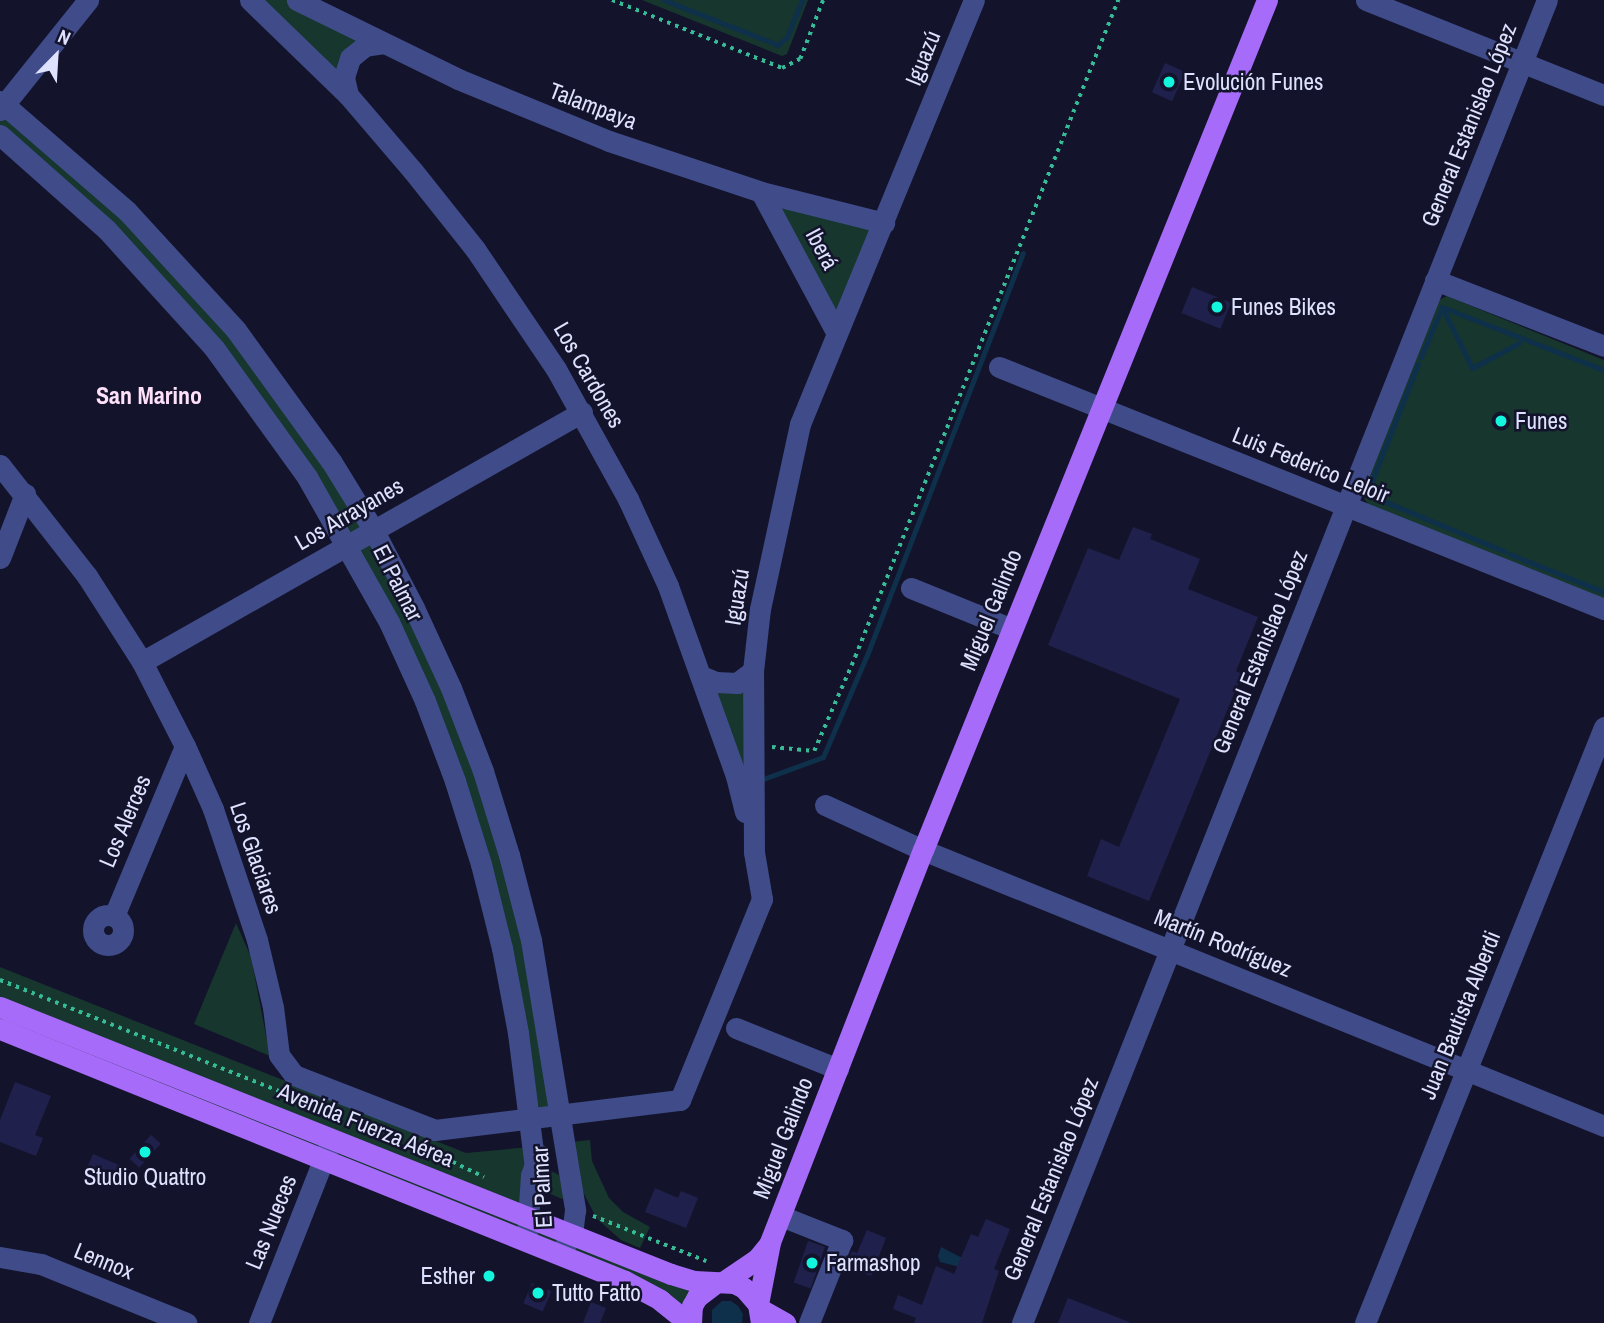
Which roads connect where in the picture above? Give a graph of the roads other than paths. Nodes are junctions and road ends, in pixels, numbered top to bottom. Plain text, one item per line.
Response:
1 (88, 0) edge
2 (250, 0) edge
3 (297, 0) edge
4 (974, 0) edge
5 (1267, 0) edge
6 (1366, 0) edge
7 (1547, 0) edge
8 (384, 43) junction
9 (1522, 62) junction
10 (348, 95) junction
11 (1604, 95) edge
12 (2, 105) edge
13 (0, 135) edge
14 (761, 192) junction
15 (884, 223) junction
16 (1435, 280) junction
17 (836, 332) junction
18 (1604, 346) edge
19 (999, 367) dead end
20 (1100, 411) junction
21 (582, 412) junction
22 (0, 465) edge
23 (25, 494) junction
24 (1346, 507) junction
25 (373, 531) junction
26 (348, 545) junction
27 (0, 558) edge
28 (911, 587) dead end
29 (1604, 609) edge
30 (1012, 629) junction
31 (142, 662) junction
32 (753, 671) junction
33 (701, 676) junction
34 (1604, 727) edge
35 (185, 746) junction
36 (825, 805) dead end
37 (923, 850) junction
38 (754, 852) junction
39 (114, 916) dead end
40 (1170, 950) junction
41 (0, 1007) edge
42 (736, 1028) dead end
43 (0, 1029) edge
44 (838, 1069) junction
45 (1466, 1070) junction
46 (558, 1115) junction
47 (529, 1118) junction
48 (1604, 1126) edge
49 (328, 1149) junction
50 (781, 1216) junction
51 (528, 1218) junction
52 (572, 1235) junction
53 (527, 1241) junction
54 (770, 1242) junction
55 (559, 1254) junction
56 (0, 1258) edge
57 (716, 1277) junction
58 (760, 1312) edge
59 (152, 1323) edge
60 (186, 1323) edge
61 (259, 1323) edge
62 (689, 1323) edge
63 (785, 1323) edge
64 (809, 1323) edge
65 (1022, 1323) edge
66 (1365, 1323) edge

1 - 12 street
2 - 10 street, Los Cardones
3 - 8 street, Talampaya
4 - 15 street, Iguazú
5 - 20 main road, Miguel Galindo
6 - 9 street
7 - 9 street, General Estanislao López
8 - 10 street
8 - 14 street, Talampaya
9 - 11 street
9 - 16 street, General Estanislao López
10 - 21 street, Los Cardones
12 - 25 street, El Palmar
13 - 26 street, El Palmar
14 - 15 street, Talampaya
14 - 17 street, Iberá
15 - 17 street, Iguazú
16 - 18 street
16 - 24 street, General Estanislao López
17 - 32 street, Iguazú
19 - 20 street, Luis Federico Leloir
20 - 24 street, Luis Federico Leloir
20 - 30 main road, Miguel Galindo
21 - 25 street, Los Arrayanes
21 - 33 street, Los Cardones
22 - 23 street, Los Glaciares
23 - 27 street
23 - 31 street, Los Glaciares
24 - 29 street, Luis Federico Leloir
24 - 40 street, General Estanislao López
25 - 26 street, Los Arrayanes
25 - 46 street, El Palmar
26 - 31 street, Los Arrayanes
26 - 47 street, El Palmar
28 - 30 street
30 - 37 main road, Miguel Galindo
31 - 35 street, Los Glaciares
32 - 33 street
32 - 38 street, Iguazú
33 - 38 street, Los Cardones
34 - 45 street, Juan Bautista Alberdi
35 - 39 street, Los Alerces
35 - 47 street, Los Glaciares
36 - 37 street, Martín Rodríguez
37 - 40 street, Martín Rodríguez
37 - 44 main road, Miguel Galindo
38 - 46 street, Iguazú
40 - 45 street, Martín Rodríguez
40 - 65 street, General Estanislao López
41 - 49 main road, Avenida Fuerza Aérea
42 - 44 street
43 - 49 main road, Avenida Fuerza Aérea
44 - 50 main road, Miguel Galindo
45 - 48 street, Martín Rodríguez
45 - 66 street, Juan Bautista Alberdi
46 - 47 street, Los Glaciares
46 - 52 street, El Palmar
47 - 51 street, El Palmar
49 - 51 main road, Avenida Fuerza Aérea
49 - 53 main road, Avenida Fuerza Aérea
49 - 61 street, Las Nueces
50 - 54 main road, Miguel Galindo
50 - 64 street
51 - 52 main road, Avenida Fuerza Aérea
51 - 53 street, El Palmar
52 - 55 street, El Palmar
52 - 57 main road, Avenida Fuerza Aérea
53 - 55 main road, Avenida Fuerza Aérea
54 - 57 main road, Miguel Galindo
54 - 58 main road, Miguel Galindo
55 - 62 main road, Avenida Fuerza Aérea
56 - 59 street, Lennox
56 - 60 street, Lennox
57 - 58 main road, Avenida Fuerza Aérea
57 - 62 main road, Avenida Fuerza Aérea
58 - 63 main road, Avenida Fuerza Aérea

